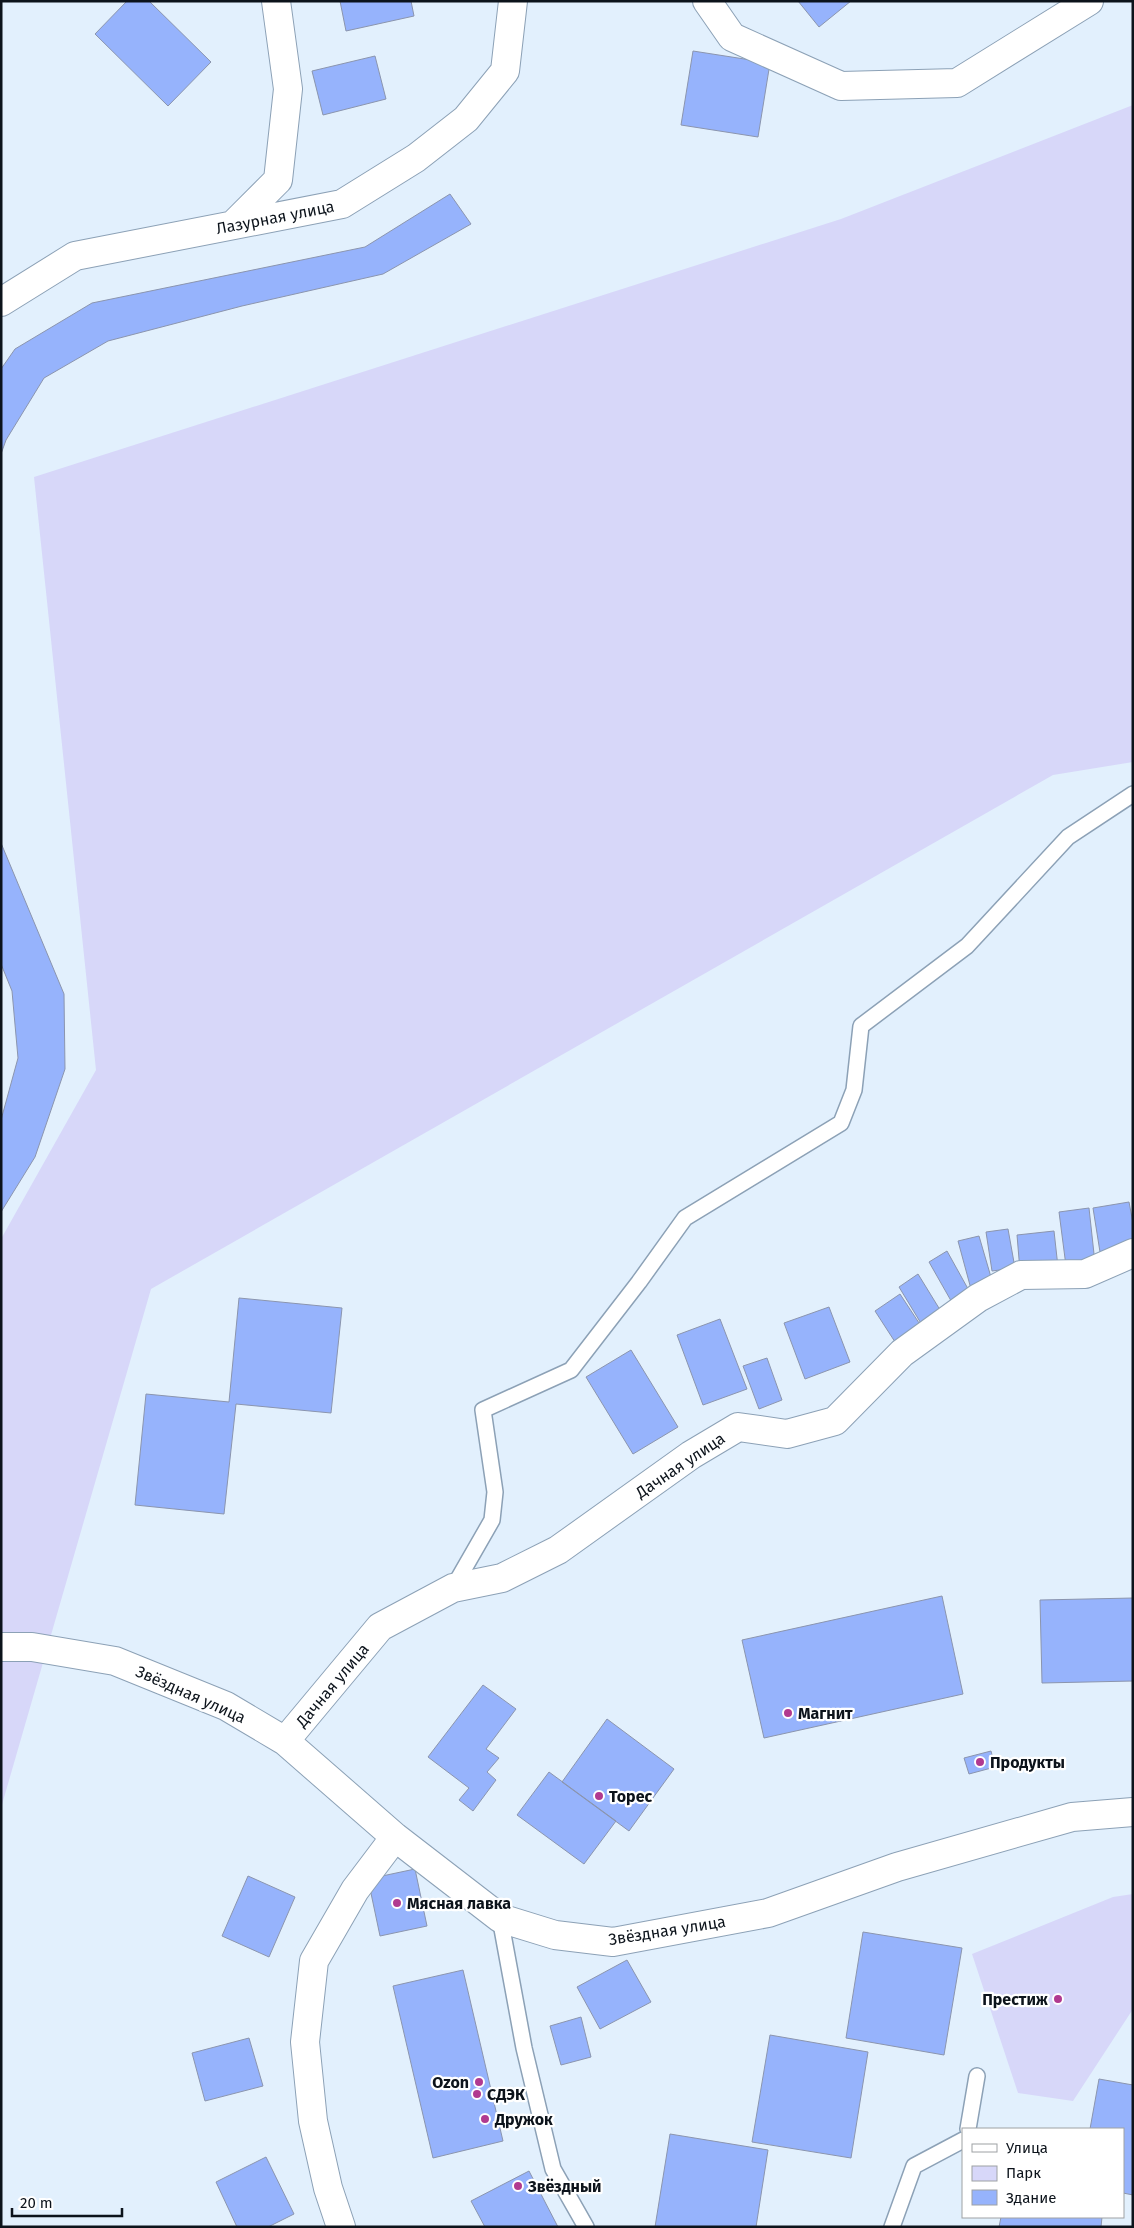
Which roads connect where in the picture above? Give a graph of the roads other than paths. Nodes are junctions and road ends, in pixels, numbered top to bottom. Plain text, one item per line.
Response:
1 (276, 1) edge
2 (513, 1) edge
3 (707, 1) edge
4 (1089, 1) edge
5 (233, 226) junction
6 (1, 302) edge
7 (1133, 794) edge
8 (1133, 1253) edge
9 (453, 1588) junction
10 (1, 1646) edge
11 (285, 1741) junction
12 (1133, 1812) edge
13 (395, 1837) junction
14 (500, 1918) junction
15 (977, 2076) dead end
16 (968, 2128) edge
17 (962, 2141) edge
18 (341, 2227) edge
19 (586, 2227) edge
20 (892, 2227) edge

1 - 5 street
2 - 5 street, Лазурная улица
3 - 4 street
5 - 6 street, Лазурная улица
7 - 9 lane
8 - 9 street, Дачная улица
9 - 11 street, Дачная улица
10 - 11 street, Звёздная улица
11 - 13 street, Звёздная улица
12 - 14 street, Звёздная улица
13 - 14 street, Звёздная улица
13 - 18 street
14 - 19 lane
15 - 16 lane
17 - 20 lane

